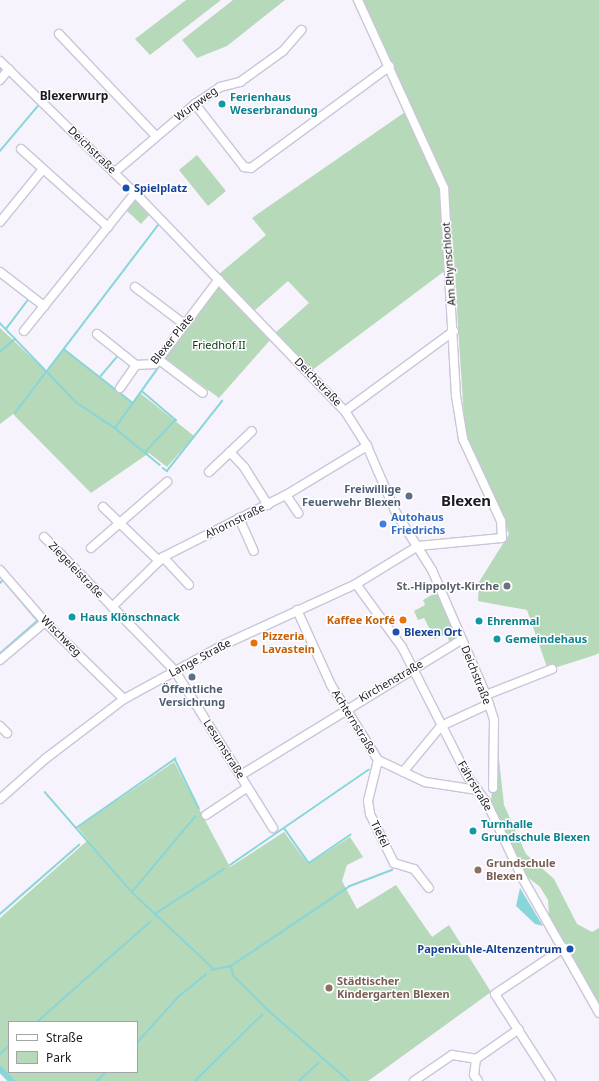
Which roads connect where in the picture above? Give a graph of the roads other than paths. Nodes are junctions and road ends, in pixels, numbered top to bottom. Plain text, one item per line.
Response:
1 (358, 0) edge
2 (301, 30) dead end
3 (59, 34) dead end
4 (0, 61) edge
5 (390, 66) junction
6 (9, 69) junction
7 (0, 80) edge
8 (195, 104) junction
9 (155, 135) junction
10 (21, 149) dead end
11 (42, 169) junction
12 (115, 172) junction
13 (135, 193) junction
14 (0, 222) edge
15 (108, 227) junction
16 (0, 272) edge
17 (219, 279) junction
18 (135, 286) dead end
19 (44, 306) junction
20 (184, 324) junction
21 (454, 331) junction
22 (24, 332) dead end
23 (97, 334) dead end
24 (158, 359) junction
25 (136, 365) junction
26 (120, 388) dead end
27 (203, 393) dead end
28 (346, 411) junction
29 (252, 431) dead end
30 (367, 446) junction
31 (230, 452) junction
32 (209, 472) dead end
33 (167, 482) dead end
34 (286, 495) junction
35 (268, 505) junction
36 (103, 507) dead end
37 (298, 513) dead end
38 (238, 518) junction
39 (119, 524) junction
40 (44, 537) dead end
41 (418, 546) junction
42 (91, 548) dead end
43 (254, 551) dead end
44 (161, 559) junction
45 (0, 570) edge
46 (356, 584) junction
47 (189, 585) dead end
48 (112, 607) junction
49 (297, 610) junction
50 (45, 622) junction
51 (461, 640) junction
52 (0, 660) edge
53 (411, 669) junction
54 (552, 669) dead end
55 (175, 671) junction
56 (486, 695) junction
57 (124, 700) junction
58 (488, 704) junction
59 (344, 709) junction
60 (0, 726) edge
61 (441, 726) junction
62 (7, 733) dead end
63 (378, 760) junction
64 (404, 772) junction
65 (241, 775) junction
66 (248, 787) junction
67 (493, 788) dead end
68 (477, 790) junction
69 (0, 799) edge
70 (206, 815) dead end
71 (273, 828) dead end
72 (429, 888) dead end
73 (564, 948) junction
74 (599, 1013) edge
75 (518, 1028) junction
76 (476, 1059) junction
77 (414, 1081) edge
78 (478, 1081) edge
79 (551, 1081) edge

1 - 5 street, Am Rhynschloot
2 - 8 street, Wurpweg
3 - 9 street
4 - 6 street, Deichstraße
5 - 8 street
5 - 21 street, Am Rhynschloot
6 - 7 street
6 - 12 street, Deichstraße
8 - 9 street, Wurpweg
9 - 12 street, Wurpweg
10 - 11 street
11 - 14 street
11 - 15 street
12 - 13 street, Deichstraße
13 - 15 street
13 - 17 street, Deichstraße
15 - 19 street
16 - 19 street
17 - 20 street, Blexer Plate
17 - 28 street, Deichstraße
18 - 20 street
19 - 22 street
20 - 24 street, Blexer Plate
21 - 28 street
21 - 41 street, Am Rhynschloot
23 - 25 street
24 - 25 street, Blexer Plate
24 - 27 street
25 - 26 street, Blexer Plate
28 - 30 street, Deichstraße
29 - 31 street
30 - 34 street, Ahornstraße
30 - 41 street, Deichstraße
31 - 32 street
31 - 35 street
33 - 39 street
34 - 35 street, Ahornstraße
34 - 37 street
35 - 38 street, Ahornstraße
36 - 39 street
38 - 43 street
38 - 44 street, Ahornstraße
39 - 42 street
39 - 44 street
40 - 48 street, Ziegeleistraße
41 - 46 street, Lange Straße
41 - 51 street, Deichstraße
44 - 47 street
44 - 48 street, Ahornstraße
45 - 50 street, Wischweg
46 - 49 street, Lange Straße
46 - 53 street, Fährstraße
48 - 55 street, Ziegeleistraße
49 - 55 street, Lange Straße
49 - 59 street, Achternstraße
50 - 52 street
50 - 57 street, Wischweg
51 - 53 street, Kirchenstraße
51 - 56 street, Deichstraße
53 - 59 street, Kirchenstraße
53 - 61 street, Fährstraße
54 - 56 street
55 - 57 street, Lange Straße
55 - 65 street, Lesumstraße
56 - 58 street, Deichstraße
57 - 69 street, Lange Straße
58 - 61 street
58 - 67 street, Deichstraße
59 - 63 street, Achternstraße
59 - 65 street, Kirchenstraße
60 - 62 street
61 - 64 street
61 - 68 street, Fährstraße
63 - 64 street, Achternstraße
63 - 72 street, Tiefel
64 - 68 street, Achternstraße
65 - 66 street, Lesumstraße
66 - 70 street
66 - 71 street, Lesumstraße
68 - 73 street, Fährstraße
73 - 74 street, Fährstraße
73 - 75 street
75 - 76 street
75 - 79 street
76 - 77 street
76 - 78 street

